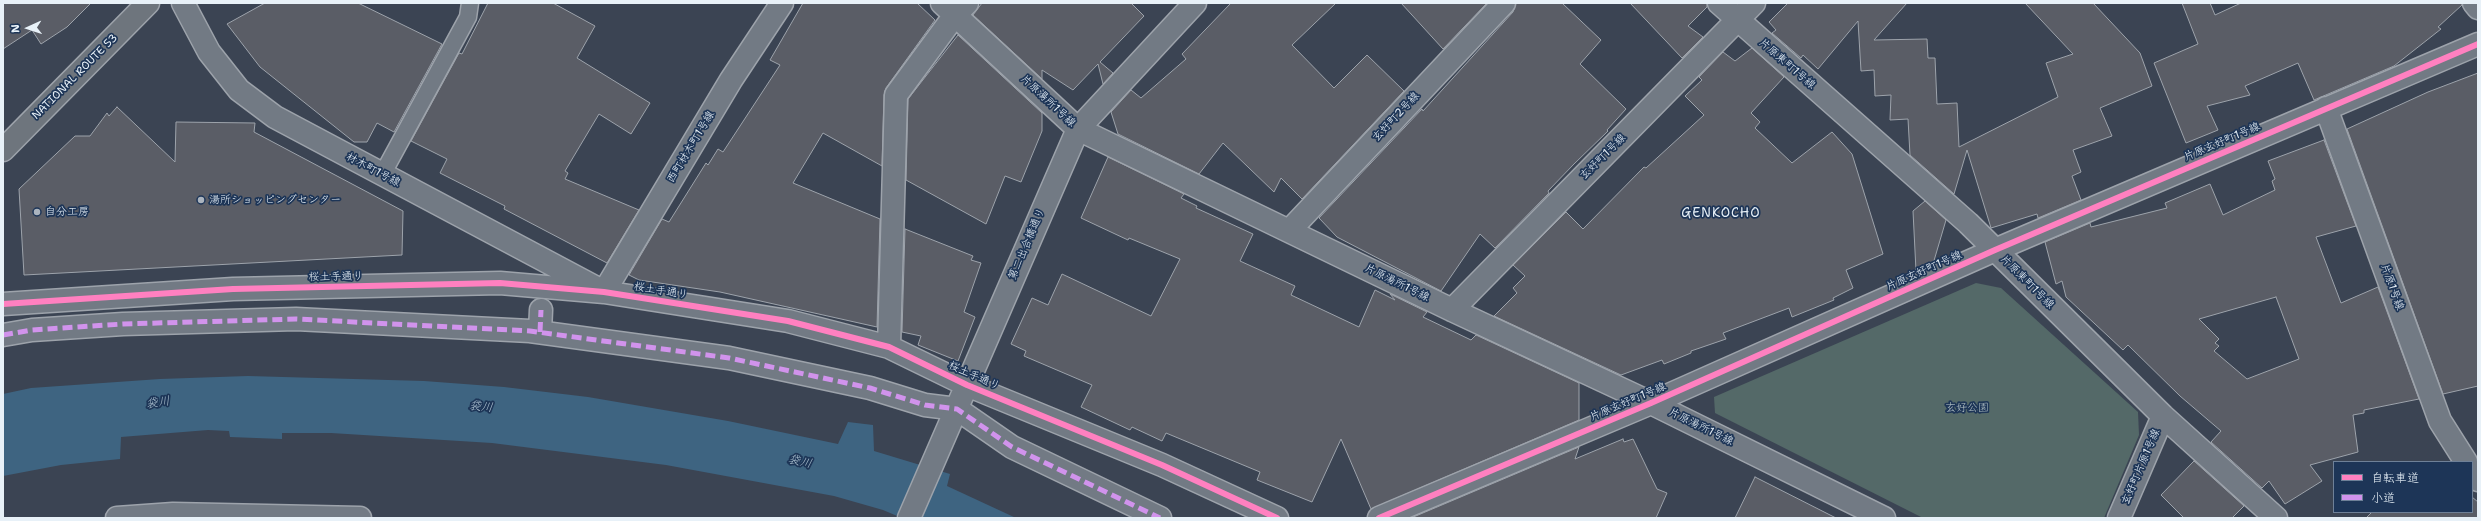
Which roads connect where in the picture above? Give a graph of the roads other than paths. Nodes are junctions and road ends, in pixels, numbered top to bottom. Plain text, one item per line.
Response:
1 (148, 3) edge
2 (183, 3) edge
3 (470, 3) edge
4 (782, 3) edge
5 (1195, 3) edge
6 (1504, 3) edge
7 (1719, 3) edge
8 (1754, 3) edge
9 (2474, 3) edge
10 (955, 7) edge
11 (2478, 8) edge
12 (1737, 20) junction
13 (2478, 44) edge
14 (2326, 108) junction
15 (1078, 129) junction
16 (3, 150) edge
17 (382, 175) junction
18 (1289, 231) junction
19 (1995, 250) junction
20 (604, 292) junction
21 (3, 304) edge
22 (541, 310) dead end
23 (1452, 310) junction
24 (540, 332) junction
25 (3, 335) edge
26 (889, 347) junction
27 (966, 386) junction
28 (1652, 403) junction
29 (957, 409) junction
30 (2163, 416) junction
31 (2465, 461) edge
32 (235, 516) edge
33 (117, 518) edge
34 (360, 518) edge
35 (909, 518) edge
36 (1160, 518) edge
37 (1276, 518) edge
38 (1379, 518) edge
39 (1884, 518) edge
40 (2118, 518) edge
41 (2276, 518) edge

1 - 16 highway, NATIONAL ROUTE 53
2 - 17 street, 材木町1号線
3 - 17 lane
4 - 20 street, 西町材木町1号線
5 - 15 street, 第二出合橋通り
6 - 18 street, 玄好町2号線
7 - 12 street, 片原東町1号線
8 - 12 street, 玄好町1号線
9 - 11 street
10 - 15 street, 片原湯所1号線
10 - 26 street
12 - 19 street, 片原東町1号線
12 - 23 street, 玄好町1号線
13 - 14 street, 片原玄好町1号線
14 - 19 street, 片原玄好町1号線
14 - 31 street, 片原1号線
15 - 18 street, 片原湯所1号線
15 - 27 street, 第二出合橋通り
17 - 20 street, 材木町1号線
18 - 23 street, 片原湯所1号線
19 - 28 street, 片原玄好町1号線
19 - 30 street, 片原東町1号線
20 - 21 street, 桜土手通り
20 - 26 street, 桜土手通り
22 - 24 street
23 - 28 street, 片原湯所1号線
24 - 25 street
24 - 29 street
26 - 27 street, 桜土手通り
27 - 29 street, 第二出合橋通り
27 - 37 street, 桜土手通り
28 - 38 street, 片原玄好町1号線
28 - 39 street, 片原湯所1号線
29 - 35 street, 第二出合橋通り
29 - 36 street
30 - 40 street, 玄好町片原1号線
30 - 41 street, 片原東町1号線
32 - 33 street
32 - 34 street

